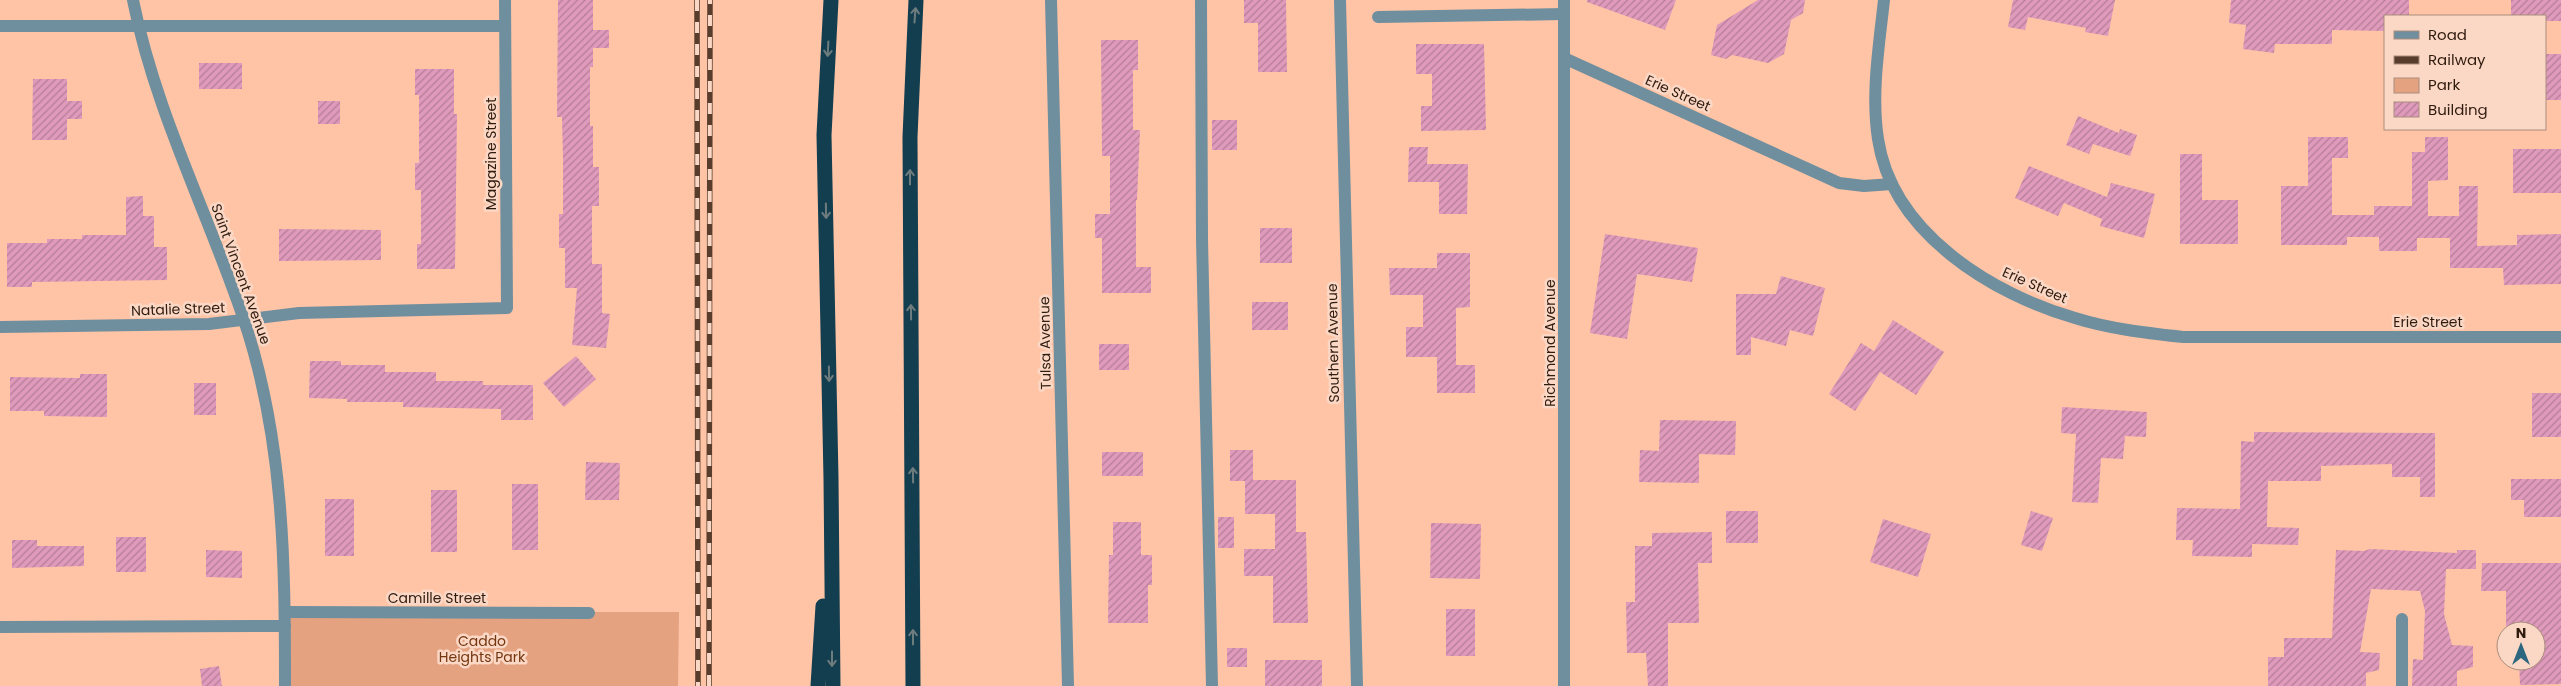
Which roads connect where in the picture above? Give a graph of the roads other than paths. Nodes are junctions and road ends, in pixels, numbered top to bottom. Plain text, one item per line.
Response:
1 (133, 0) edge
2 (505, 0) edge
3 (831, 0) edge
4 (916, 0) edge
5 (1052, 0) edge
6 (1201, 0) edge
7 (1340, 0) edge
8 (1564, 0) edge
9 (1884, 0) edge
10 (1564, 14) junction
11 (1378, 17) dead end
12 (138, 25) junction
13 (0, 26) edge
14 (505, 26) junction
15 (1564, 58) junction
16 (1892, 184) junction
17 (508, 308) joint
18 (244, 321) junction
19 (0, 327) edge
20 (2561, 337) edge
21 (831, 478) junction
22 (285, 612) junction
23 (589, 613) dead end
24 (2402, 620) dead end
25 (285, 626) junction
26 (0, 627) edge
27 (285, 686) edge
28 (818, 686) edge
29 (833, 686) edge
30 (913, 686) edge
31 (1068, 686) edge
32 (1212, 686) edge
33 (1357, 686) edge
34 (1564, 686) edge
35 (2402, 686) edge

1 - 12 street, Saint Vincent Avenue
2 - 14 street, Magazine Street
3 -> 21 highway
30 -> 4 highway
5 - 31 street, Tulsa Avenue
6 - 32 street
7 - 33 street, Southern Avenue
8 - 10 street, Richmond Avenue
9 - 16 street
10 - 11 street
10 - 15 street, Richmond Avenue
12 - 13 street
12 - 14 street
12 - 18 street, Saint Vincent Avenue
14 - 17 street, Magazine Street
15 - 16 street, Erie Street
15 - 34 street, Richmond Avenue
16 - 20 street, Erie Street
17 - 18 street, Natalie Street
18 - 19 street, Natalie Street
18 - 22 street, Saint Vincent Avenue
21 - 28 highway
21 -> 29 highway
22 - 23 street, Camille Street
22 - 25 street, Saint Vincent Avenue
24 - 35 street
25 - 26 street
25 - 27 street, Saint Vincent Avenue

